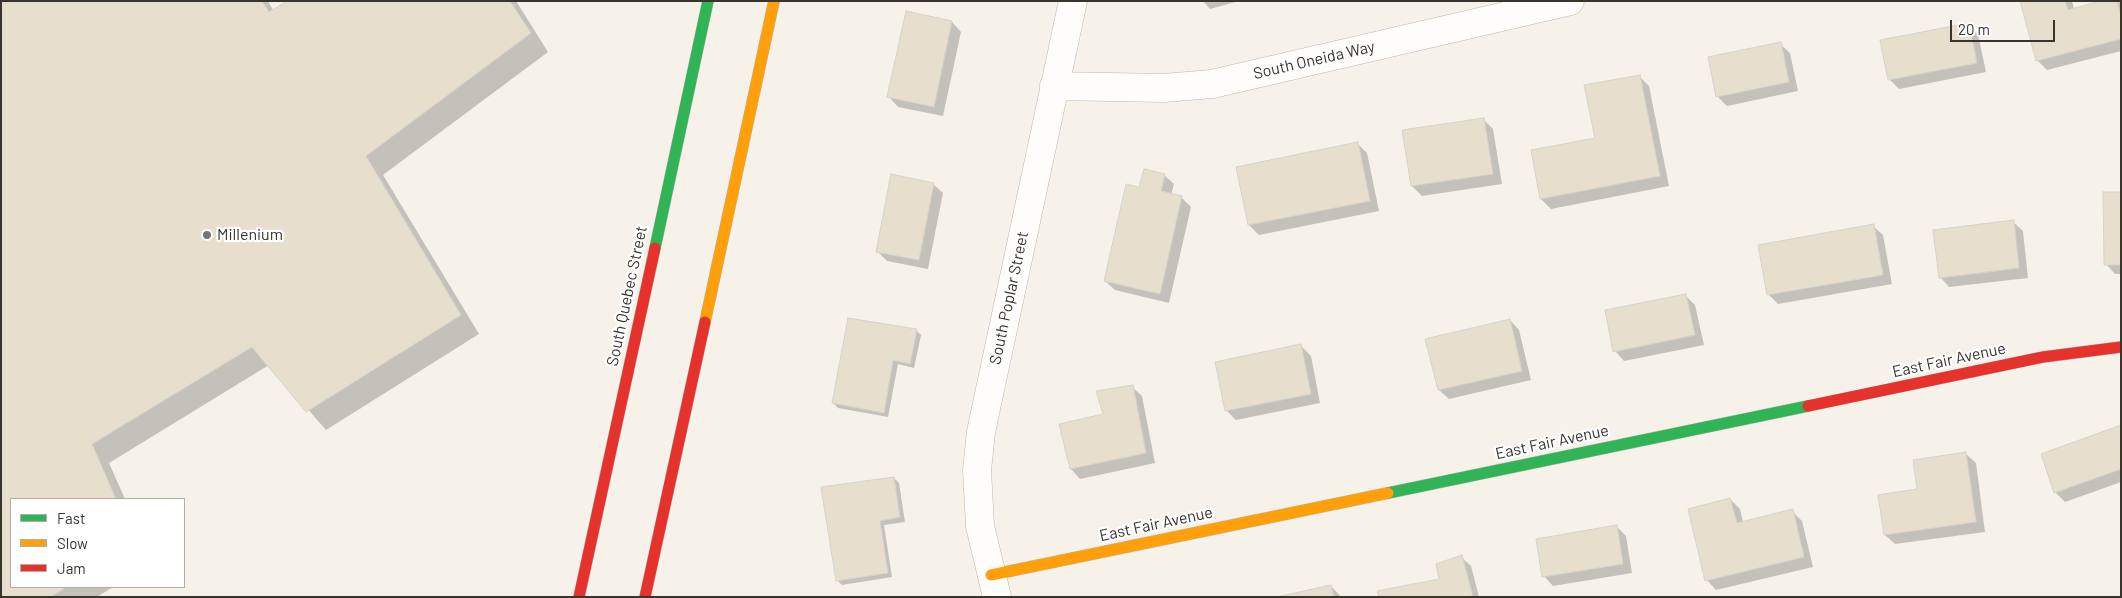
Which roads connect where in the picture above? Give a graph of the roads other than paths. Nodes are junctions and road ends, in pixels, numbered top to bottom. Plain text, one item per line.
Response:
1 (708, 1) edge
2 (774, 1) edge
3 (1073, 1) edge
4 (1570, 1) edge
5 (1054, 86) junction
6 (2121, 347) edge
7 (994, 586) edge
8 (579, 597) edge
9 (645, 597) edge

1 - 8 main road, South Quebec Street
2 - 9 main road
3 - 5 street, South Poplar Street
4 - 5 street, South Oneida Way
5 - 7 street, South Poplar Street
6 - 7 main road, East Fair Avenue

